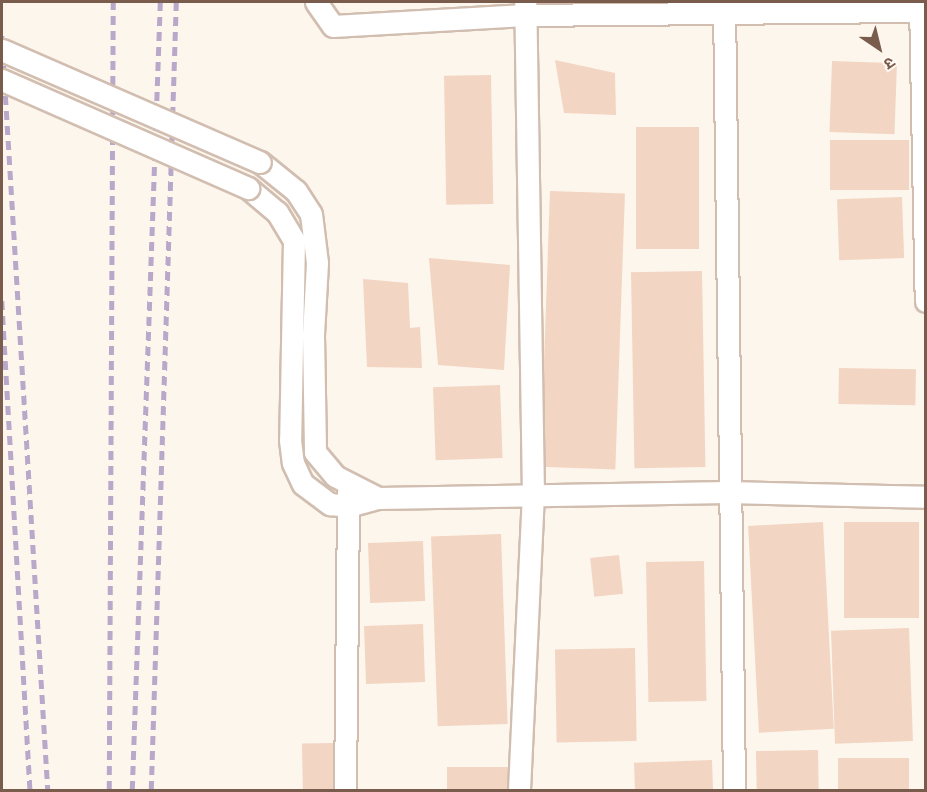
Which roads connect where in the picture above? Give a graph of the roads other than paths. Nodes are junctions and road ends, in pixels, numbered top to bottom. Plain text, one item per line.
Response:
1 (316, 2) edge
2 (525, 8) edge
3 (922, 8) edge
4 (724, 9) edge
5 (2, 50) edge
6 (2, 80) edge
7 (925, 263) edge
8 (926, 301) edge
9 (348, 482) junction
10 (728, 492) junction
11 (533, 495) junction
12 (926, 497) edge
13 (378, 498) junction
14 (348, 506) junction
15 (345, 790) edge
16 (519, 790) edge
17 (734, 790) edge

1 - 2 street
2 - 4 street
2 - 11 street
3 - 4 street
3 - 7 street
4 - 10 street
5 - 9 street, bridge
6 - 14 street, bridge
7 - 8 street
9 - 13 street
9 - 14 street
10 - 11 street
10 - 12 street
10 - 17 street
11 - 13 street
11 - 16 street
13 - 14 street
14 - 15 street

